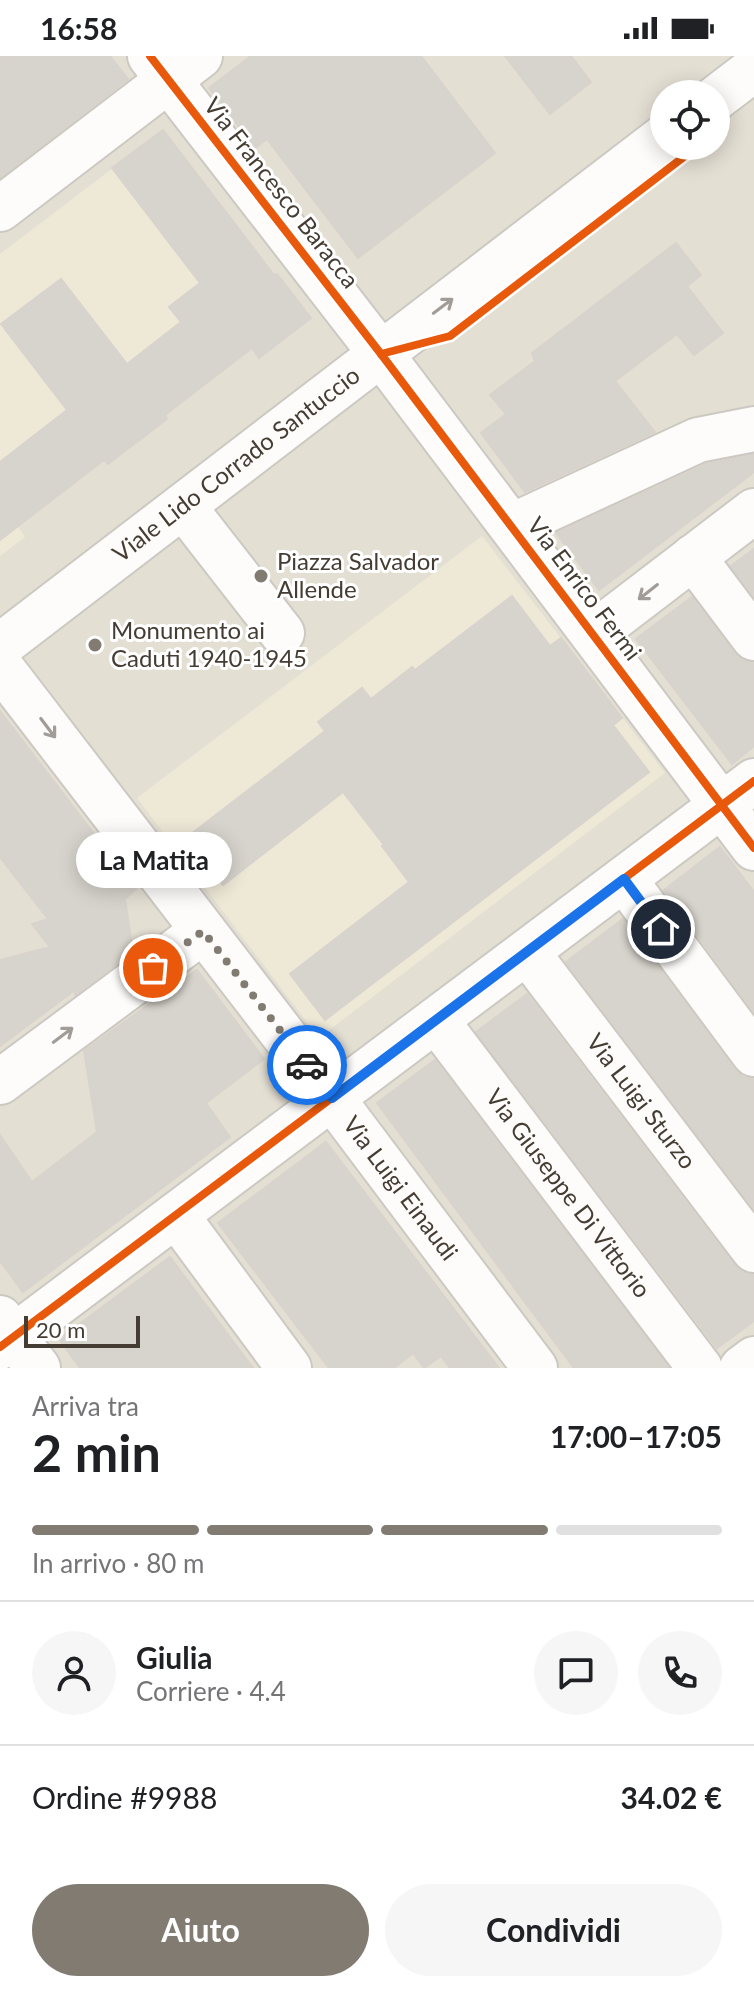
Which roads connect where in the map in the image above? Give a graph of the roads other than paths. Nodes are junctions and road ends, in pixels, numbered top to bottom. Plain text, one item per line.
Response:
1 (173, 64) edge
2 (754, 69) edge
3 (730, 87) edge
4 (650, 148) edge
5 (0, 209) edge
6 (381, 354) junction
7 (754, 429) edge
8 (183, 506) junction
9 (754, 511) edge
10 (512, 526) junction
11 (693, 557) junction
12 (282, 633) dead end
13 (593, 634) junction
14 (754, 638) edge
15 (0, 646) edge
16 (0, 666) edge
17 (738, 793) edge
18 (754, 848) edge
19 (624, 879) junction
20 (203, 931) junction
21 (527, 952) junction
22 (436, 1020) junction
23 (754, 1054) edge
24 (0, 1082) edge
25 (332, 1098) junction
26 (176, 1215) junction
27 (754, 1250) edge
28 (13, 1342) edge
29 (754, 1359) edge
30 (289, 1368) edge
31 (535, 1368) edge
32 (700, 1368) edge
33 (742, 1368) edge

1 - 5 street
1 - 6 street, Via Francesco Baracca
2 - 3 street
6 -> 4 street, Viale Lido Corrado Santuccio
6 - 8 street, Viale Lido Corrado Santuccio
6 - 10 street, Via Enrico Fermi
7 - 10 street
8 - 12 street
8 - 15 street, Viale Lido Corrado Santuccio
9 - 11 street
10 - 13 street, Via Enrico Fermi
11 -> 13 street
11 - 14 street
13 - 17 street, Via Enrico Fermi
16 -> 20 street, Via Luigi Einaudi
17 - 18 street, Via Enrico Fermi
17 - 19 street
19 - 21 street
19 - 23 street
24 -> 20 street
20 - 25 street, Via Luigi Einaudi
21 - 22 street
21 - 27 street, Via Luigi Sturzo
22 - 25 street
22 - 32 street, Via Giuseppe Di Vittorio
25 - 26 street
25 - 31 street, Via Luigi Einaudi
26 - 28 street
26 - 30 street
29 - 33 street

